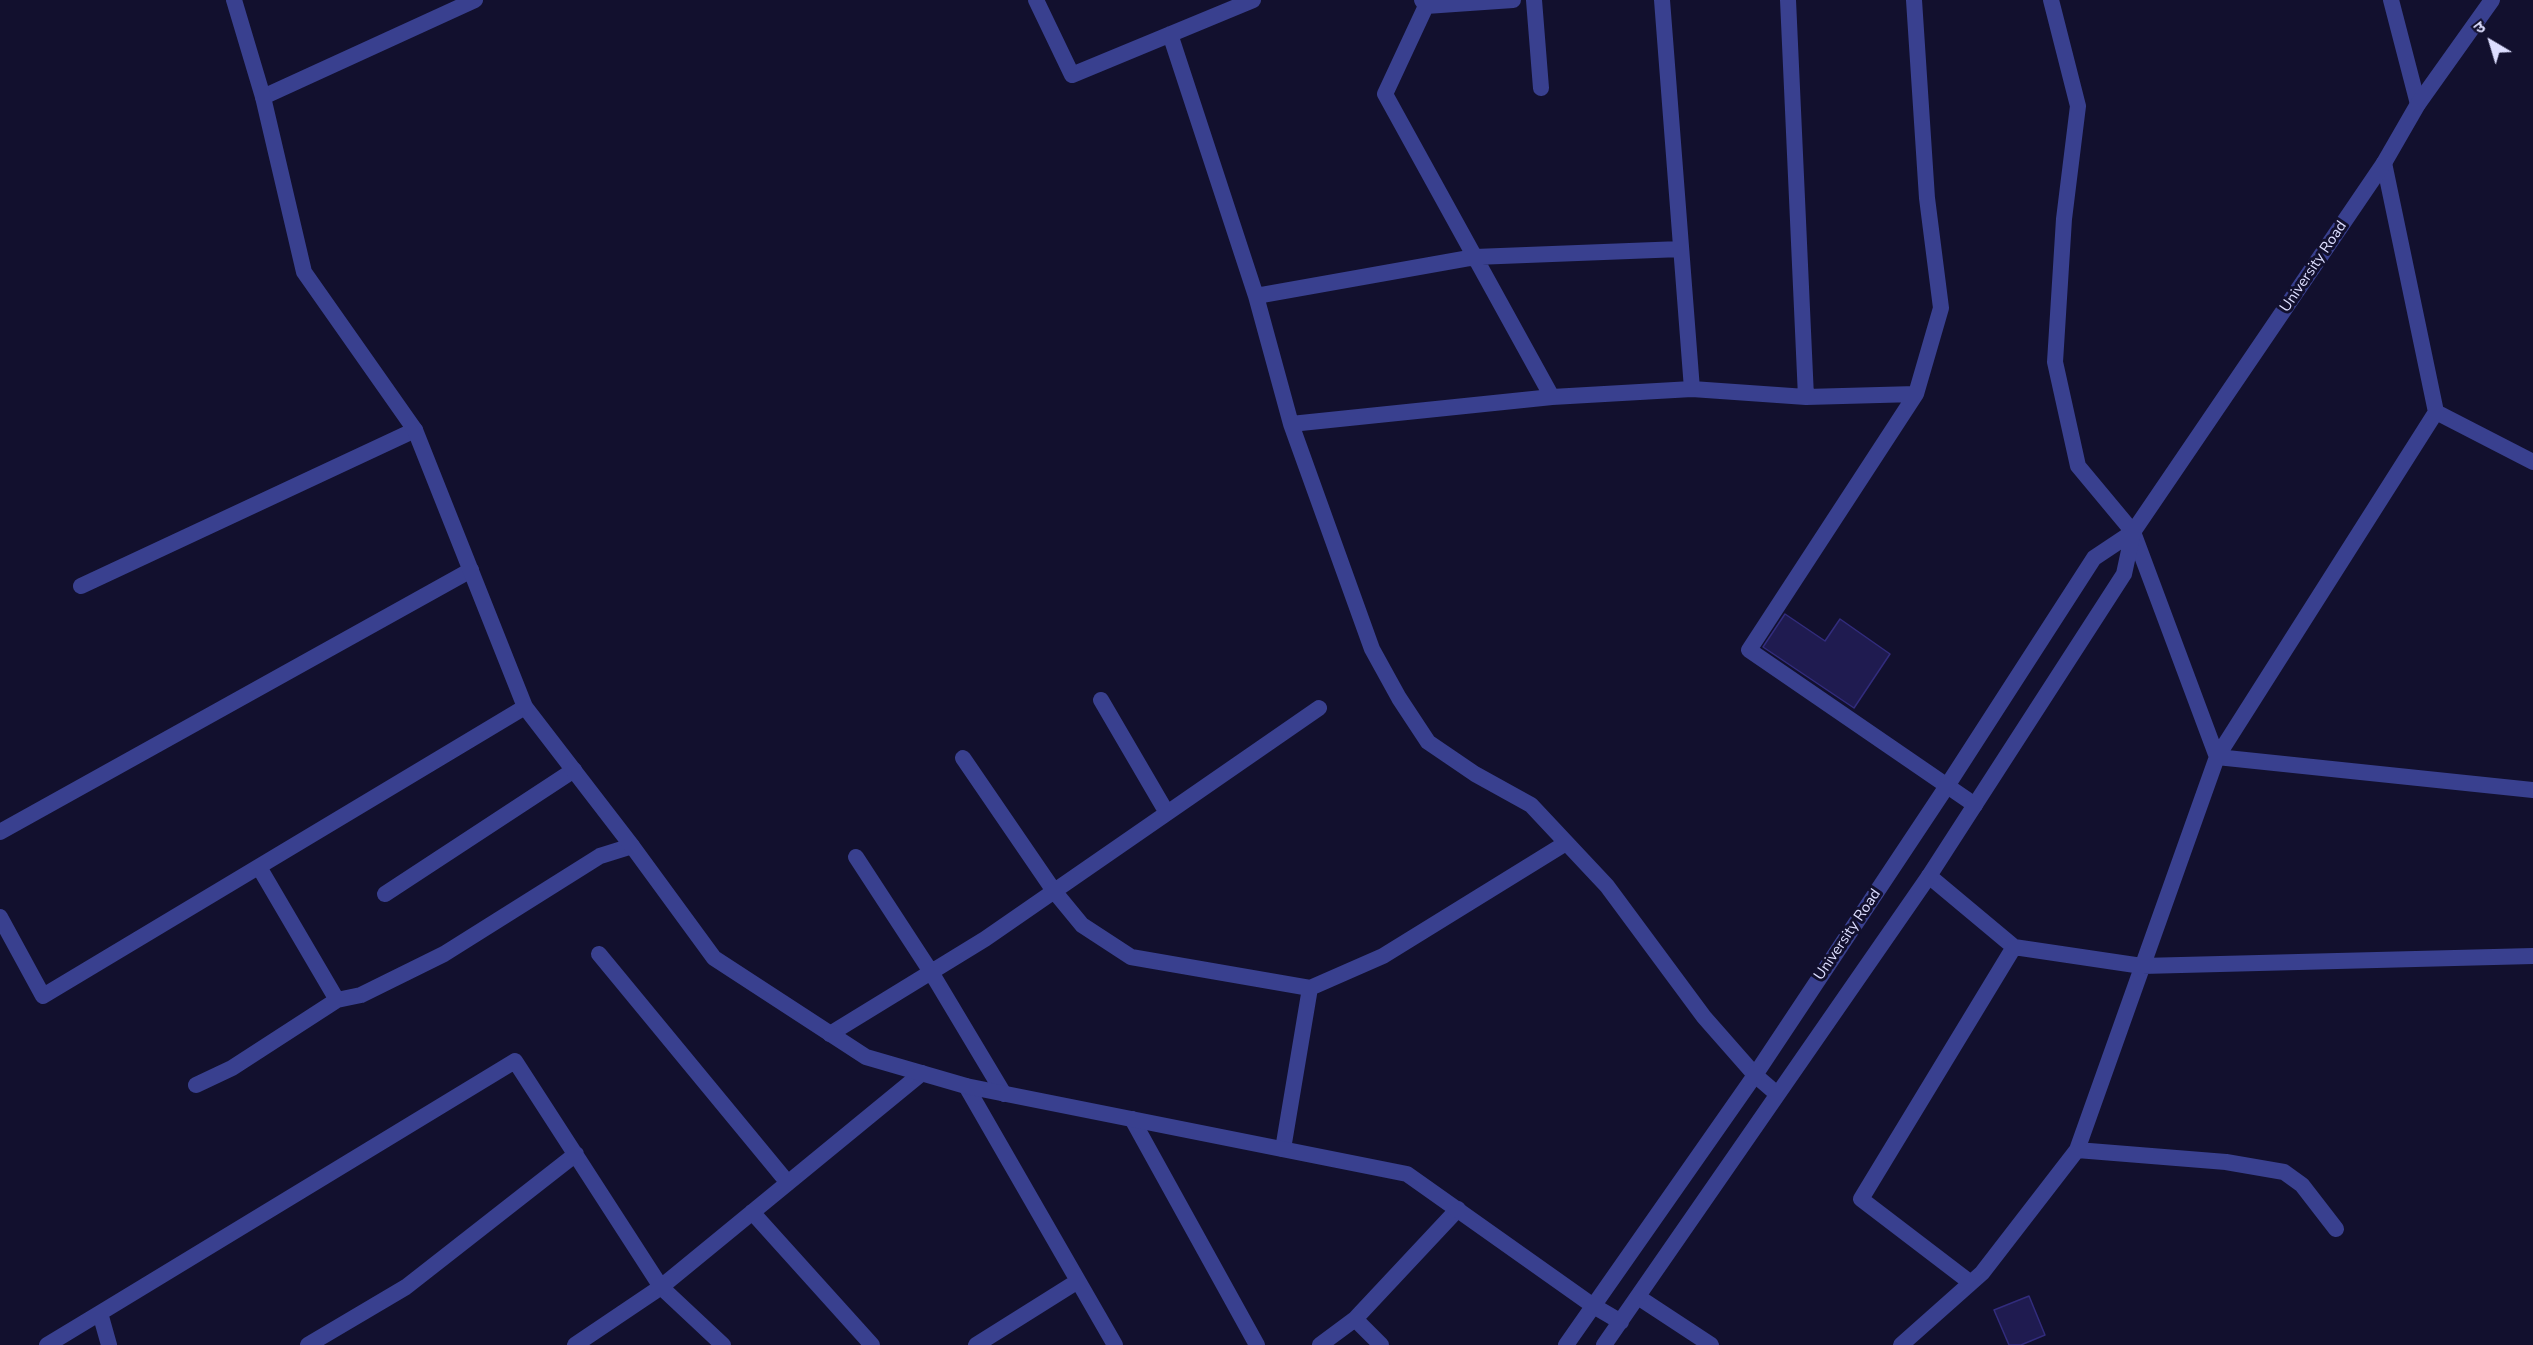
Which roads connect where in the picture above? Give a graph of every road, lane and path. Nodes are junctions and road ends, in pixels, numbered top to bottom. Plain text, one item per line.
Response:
1 (234, 0) edge
2 (475, 0) edge
3 (1036, 0) edge
4 (1253, 0) edge
5 (1513, 0) edge
6 (1534, 0) edge
7 (1662, 0) edge
8 (1788, 0) edge
9 (1914, 0) edge
10 (2051, 0) edge
11 (2391, 0) edge
12 (2492, 0) edge
13 (1424, 3) edge
14 (1235, 4) edge
15 (1170, 34) junction
16 (1541, 88) dead end
17 (262, 97) junction
18 (2418, 104) junction
19 (2384, 163) junction
20 (1681, 249) junction
21 (1475, 257) junction
22 (1256, 296) junction
23 (1692, 389) junction
24 (1916, 394) junction
25 (1551, 397) junction
26 (1806, 398) junction
27 (2436, 412) junction
28 (1291, 424) junction
29 (415, 430) junction
30 (2533, 462) edge
31 (2133, 532) junction
32 (471, 570) junction
33 (81, 586) dead end
34 (1101, 700) dead end
35 (525, 707) junction
36 (1319, 708) dead end
37 (2217, 757) junction
38 (963, 758) dead end
39 (574, 770) junction
40 (1947, 786) junction
41 (2533, 790) edge
42 (1975, 805) junction
43 (1167, 813) junction
44 (0, 832) edge
45 (1566, 843) junction
46 (632, 846) junction
47 (856, 857) dead end
48 (259, 867) junction
49 (1929, 876) junction
50 (1054, 891) junction
51 (386, 894) dead end
52 (0, 918) edge
53 (2014, 947) junction
54 (599, 954) dead end
55 (2533, 956) edge
56 (2142, 966) junction
57 (932, 972) junction
58 (1310, 988) junction
59 (338, 1000) junction
60 (830, 1034) junction
61 (922, 1073) junction
62 (1755, 1075) junction
63 (196, 1085) dead end
64 (966, 1086) junction
65 (1004, 1094) junction
66 (1777, 1094) junction
67 (1132, 1119) junction
68 (1283, 1149) junction
69 (2078, 1150) junction
70 (576, 1154) junction
71 (788, 1183) junction
72 (1458, 1209) junction
73 (752, 1212) junction
74 (2336, 1229) dead end
75 (1078, 1281) junction
76 (1971, 1283) junction
77 (661, 1287) junction
78 (1638, 1297) junction
79 (1592, 1305) junction
80 (100, 1313) junction
81 (1355, 1319) junction
82 (1621, 1322) junction
83 (47, 1345) edge
84 (109, 1345) edge
85 (308, 1345) edge
86 (575, 1345) edge
87 (723, 1345) edge
88 (872, 1345) edge
89 (976, 1345) edge
90 (1115, 1345) edge
91 (1257, 1345) edge
92 (1320, 1345) edge
93 (1381, 1345) edge
94 (1566, 1345) edge
95 (1604, 1345) edge
96 (1711, 1345) edge
97 (1901, 1345) edge

1 - 17 street
2 - 17 street
3 - 15 street
4 - 14 street
5 - 13 street
6 - 16 street
7 - 20 street
8 - 26 street
9 - 24 street
10 - 31 street
11 - 18 street
12 - 18 street, University Road
13 - 21 street
14 - 15 street
15 - 22 street
17 - 29 street
18 - 19 street, University Road
19 - 27 street
19 - 31 street, University Road
20 - 21 street
20 - 23 street
21 - 22 street
21 - 25 street
22 - 28 street
23 - 25 street
23 - 26 street
24 - 26 street
24 - 40 street
25 - 28 street
27 - 30 street
27 - 37 street
28 - 45 street
29 - 32 street
29 - 33 street
31 - 37 street
31 - 40 street, University Road
31 - 42 street, University Road
32 - 35 street
32 - 44 street
34 - 43 street
35 - 39 street
35 - 48 street
36 - 43 street
37 - 41 street
37 - 56 street
38 - 50 street
39 - 46 street
39 - 51 street
40 - 42 street
40 - 62 street, University Road
42 - 49 street, University Road
43 - 50 street
45 - 58 street
45 - 62 street
46 - 59 street
46 - 60 street
47 - 57 street
48 - 52 street
48 - 59 street
49 - 53 street
49 - 66 street, University Road
50 - 57 street
50 - 58 street
53 - 56 street
53 - 76 street
54 - 71 street
55 - 56 street
56 - 69 street
57 - 60 street
57 - 65 street
58 - 68 street
59 - 63 street
60 - 61 street
61 - 64 street
61 - 71 street
62 - 66 street
62 - 79 street, University Road
64 - 65 street
64 - 75 street
65 - 67 street
66 - 78 street, University Road
67 - 68 street
67 - 91 street
68 - 72 street
69 - 74 street
69 - 76 street
70 - 77 street
70 - 80 street
70 - 85 street
71 - 73 street
72 - 79 street
72 - 81 street
73 - 77 street
73 - 88 street
75 - 89 street
75 - 90 street
76 - 97 street
77 - 86 street
77 - 87 street
78 - 82 street, University Road
78 - 96 street
79 - 82 street
79 - 94 street, University Road
80 - 83 street
80 - 84 street
81 - 92 street
81 - 93 street
82 - 95 street, University Road

